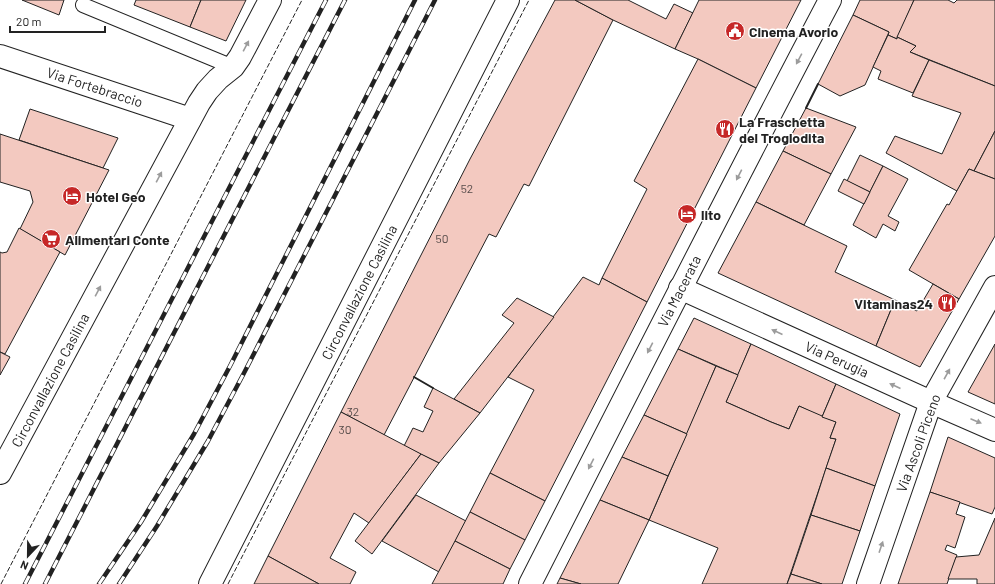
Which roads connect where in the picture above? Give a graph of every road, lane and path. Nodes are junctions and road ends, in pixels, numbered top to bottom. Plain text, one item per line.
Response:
1 (270, 0) edge
2 (508, 0) edge
3 (830, 0) edge
4 (83, 5) dead end
5 (0, 56) edge
6 (233, 67) junction
7 (190, 119) junction
8 (995, 287) edge
9 (680, 288) junction
10 (931, 402) junction
11 (995, 430) edge
12 (0, 474) edge
13 (210, 584) edge
14 (530, 584) edge
15 (868, 584) edge

6 -> 1 street, Circonvallazione Casilina
2 - 13 street, Circonvallazione Casilina
3 -> 9 street, Via Macerata
4 - 6 lane
5 - 7 street, Via Fortebraccio
6 - 7 street, Circonvallazione Casilina
12 -> 7 street, Circonvallazione Casilina
10 -> 8 street, Via Ascoli Piceno
10 -> 9 street, Via Perugia
9 -> 14 street, Via Macerata
10 -> 11 street, Via Perugia
15 -> 10 street, Via Ascoli Piceno

